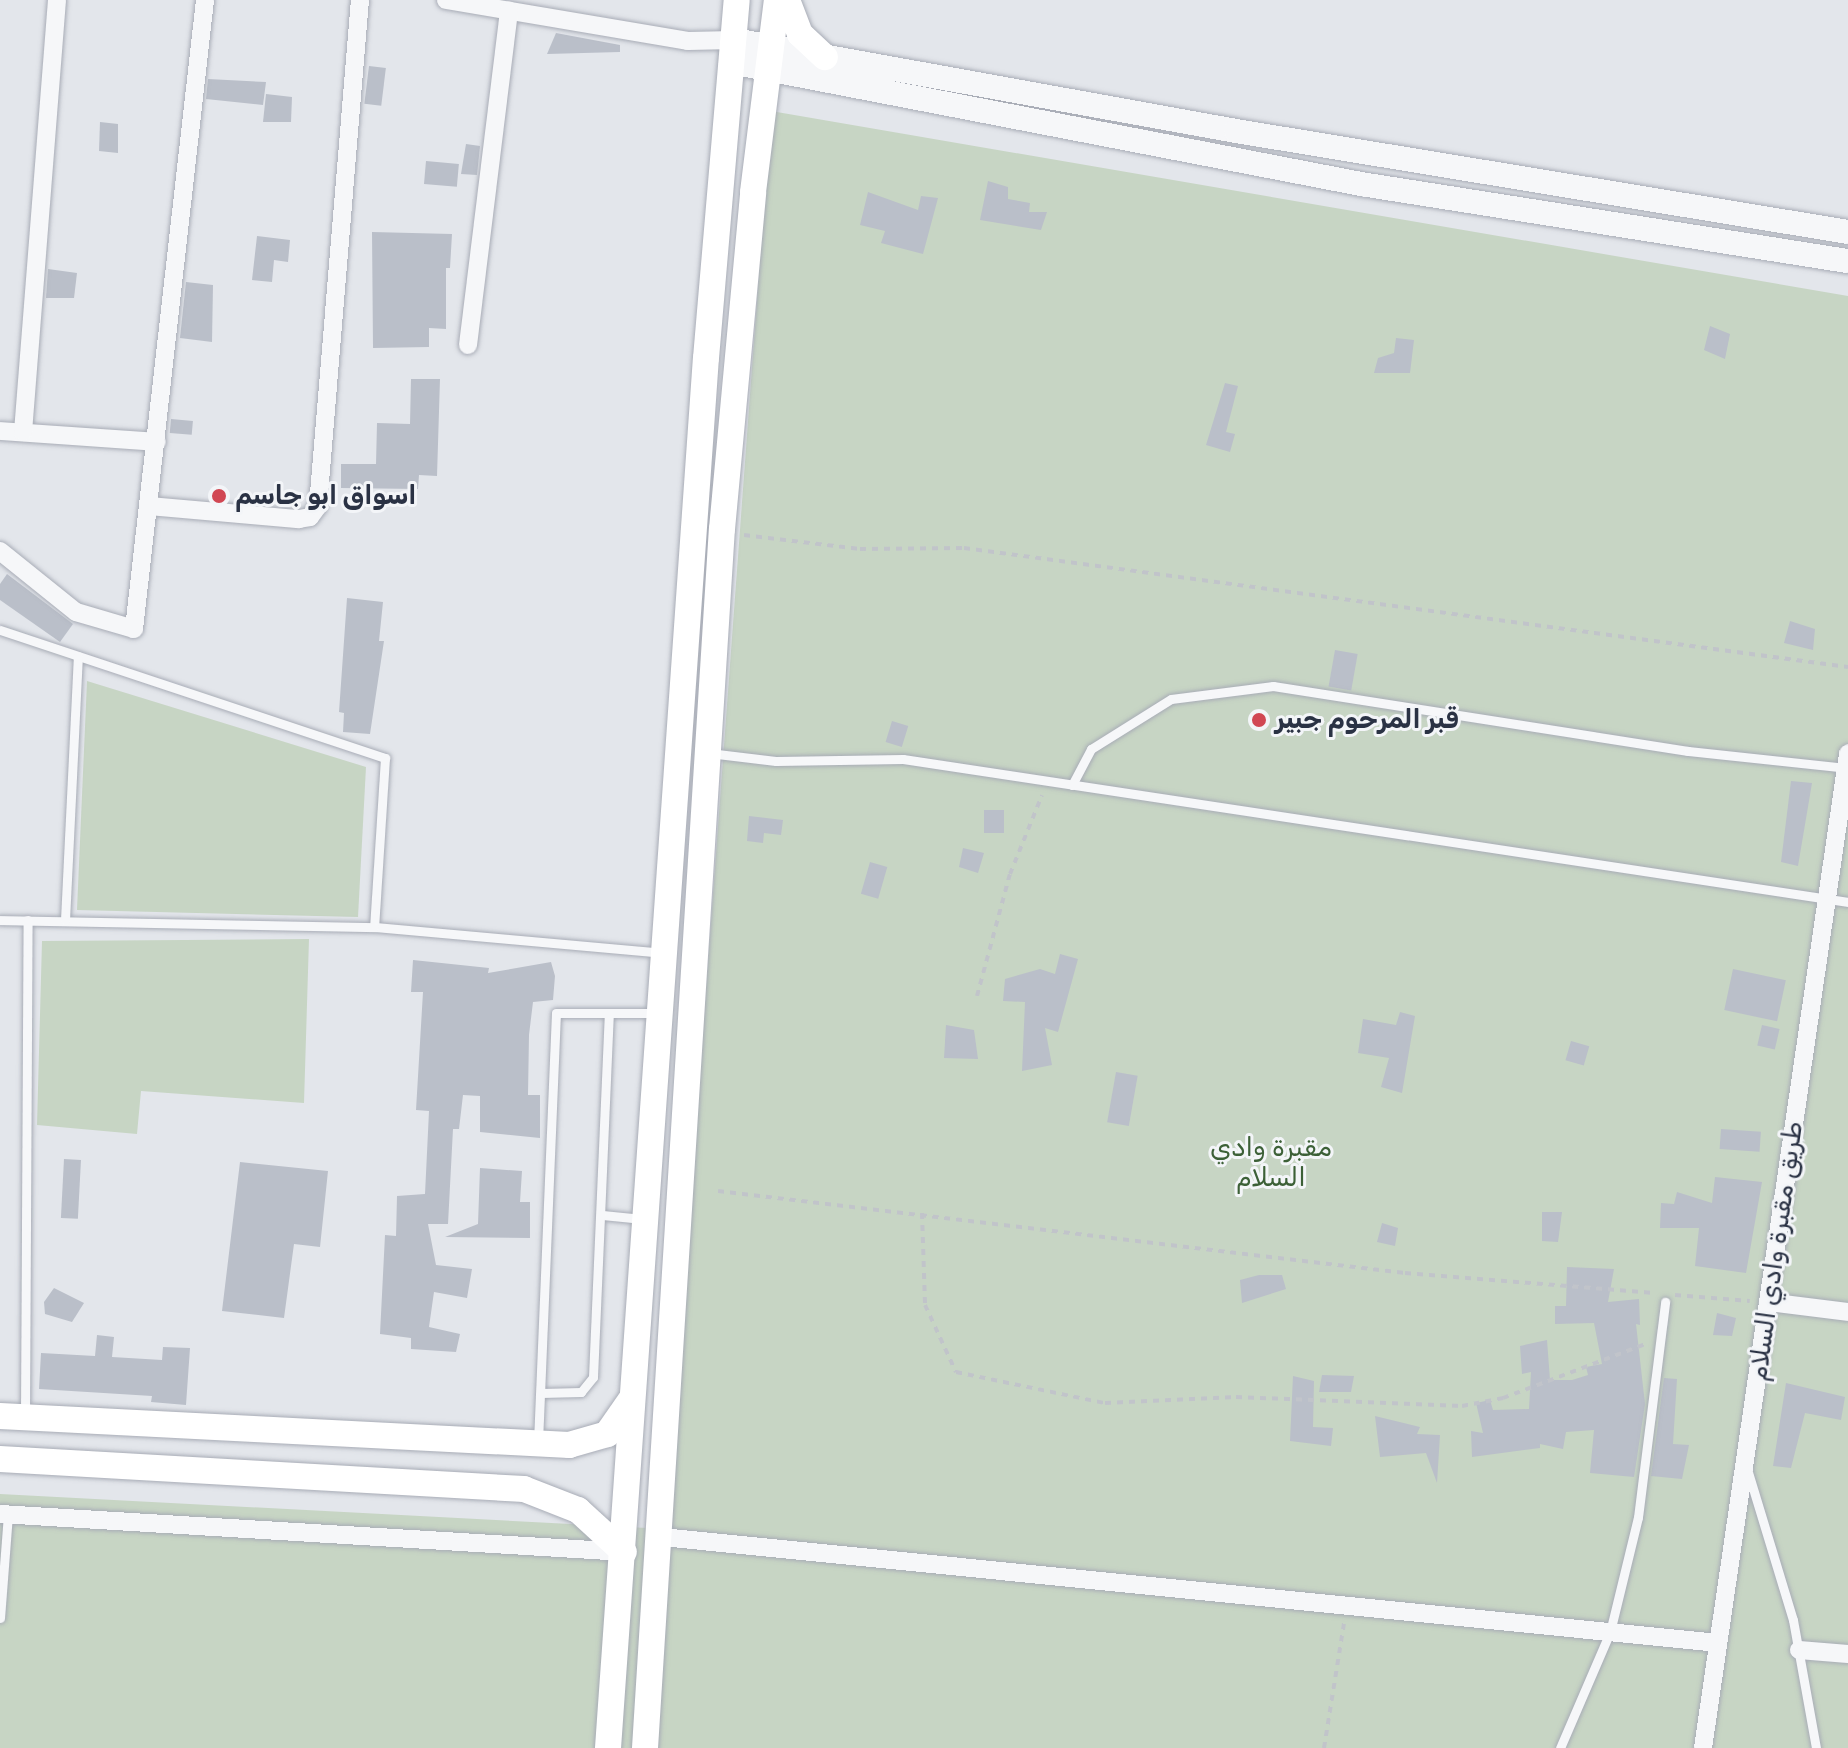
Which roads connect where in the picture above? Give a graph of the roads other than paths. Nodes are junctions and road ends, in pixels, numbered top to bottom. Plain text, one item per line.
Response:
1 (57, 0) edge
2 (205, 0) edge
3 (360, 0) edge
4 (446, 0) edge
5 (737, 0) edge
6 (777, 0) edge
7 (787, 0) edge
8 (509, 11) junction
9 (732, 51) junction
10 (825, 57) junction
11 (769, 59) junction
12 (1367, 153) junction
13 (1409, 160) junction
14 (1361, 184) junction
15 (1403, 192) junction
16 (1848, 232) edge
17 (1848, 261) edge
18 (468, 345) dead end
19 (0, 431) edge
20 (23, 432) junction
21 (157, 442) junction
22 (149, 506) junction
23 (0, 551) edge
24 (0, 630) edge
25 (78, 656) junction
26 (706, 753) junction
27 (1847, 761) edge
28 (1072, 785) junction
29 (1827, 898) junction
30 (1848, 902) edge
31 (0, 920) edge
32 (28, 920) junction
33 (65, 920) junction
34 (374, 927) junction
35 (667, 953) junction
36 (609, 1013) junction
37 (663, 1013) junction
38 (602, 1215) junction
39 (645, 1219) junction
40 (1665, 1302) dead end
41 (1768, 1302) junction
42 (1848, 1312) edge
43 (541, 1393) junction
44 (632, 1398) junction
45 (8, 1417) edge
46 (139, 1424) junction
47 (538, 1446) junction
48 (0, 1458) edge
49 (1745, 1461) junction
50 (138, 1467) junction
51 (4, 1515) edge
52 (662, 1537) junction
53 (624, 1552) junction
54 (0, 1618) edge
55 (1610, 1632) junction
56 (1718, 1643) junction
57 (1799, 1650) junction
58 (1848, 1654) edge
59 (608, 1748) edge
60 (645, 1748) edge
61 (1560, 1748) edge
62 (1703, 1748) edge
63 (1816, 1748) edge

1 - 20 street
2 - 21 street
3 - 22 street
4 - 8 street
5 - 9 main road
6 - 11 main road
7 - 10 main road
8 - 9 street
8 - 18 street
9 - 11 street
9 - 35 main road
10 - 11 street
10 - 12 street
11 - 14 street
11 - 26 main road
12 - 13 street
12 - 14 street
13 - 15 street
13 - 16 street
14 - 15 street
15 - 17 street
19 - 20 street
20 - 21 street
21 - 22 street
22 - 23 street
24 - 25 lane
25 - 33 lane
25 - 34 lane
26 - 28 lane
26 - 52 main road
27 - 28 lane
27 - 29 street, طريق مقبرة وادي السلام
28 - 29 lane
29 - 30 lane
29 - 41 street, طريق مقبرة وادي السلام
31 - 32 lane
32 - 33 lane
32 - 45 lane
33 - 34 lane
34 - 35 lane
35 - 37 main road
36 - 37 lane
36 - 38 lane
36 - 43 lane
37 - 39 main road
38 - 39 lane
38 - 43 lane
39 - 44 main road
40 - 55 lane
41 - 42 street
41 - 49 street, طريق مقبرة وادي السلام
43 - 47 lane
44 - 47 main road
44 - 53 main road
45 - 46 main road
45 - 48 main road
46 - 47 main road
46 - 50 main road
48 - 50 main road
49 - 56 street, طريق مقبرة وادي السلام
49 - 57 lane
50 - 53 main road
51 - 53 street
51 - 54 lane
52 - 55 street
52 - 60 main road
53 - 59 main road
55 - 56 street
55 - 61 lane
56 - 62 street, طريق مقبرة وادي السلام
57 - 58 street
57 - 63 lane

